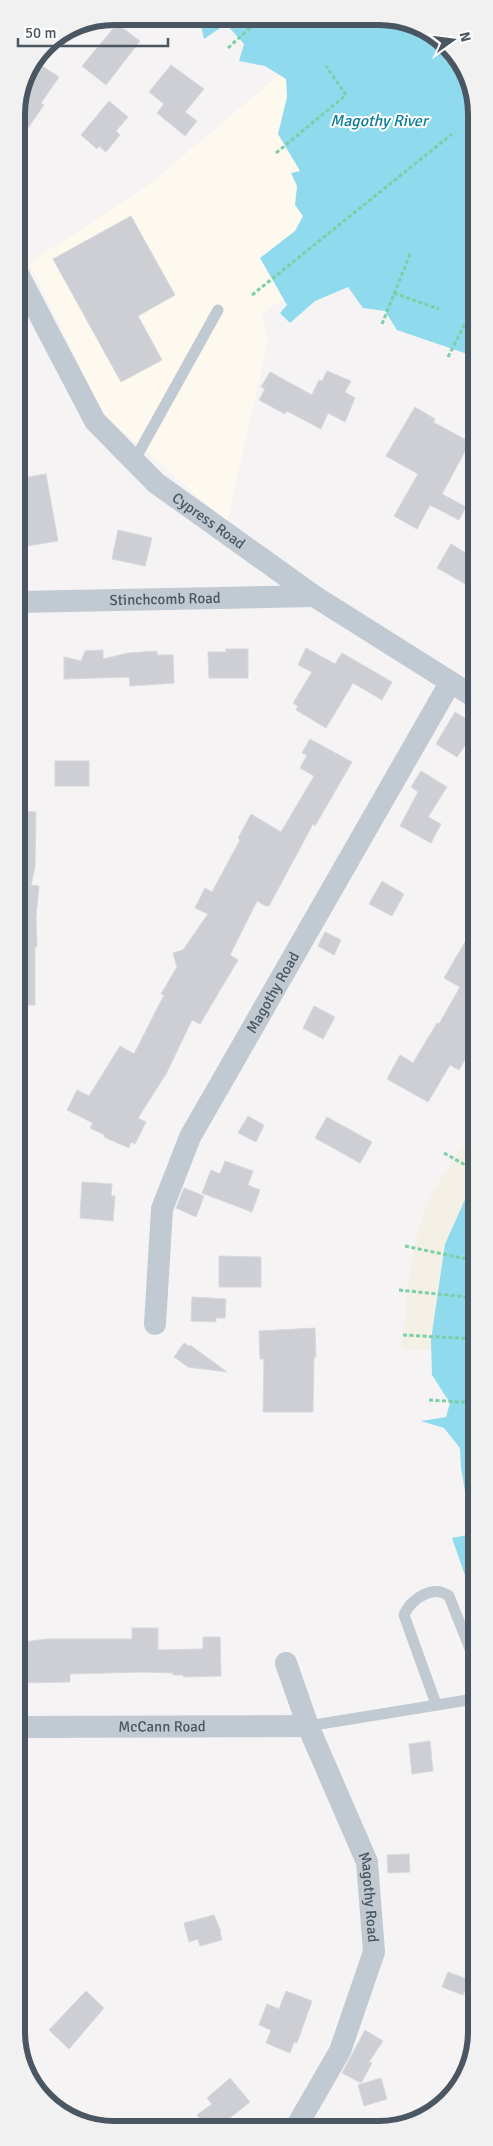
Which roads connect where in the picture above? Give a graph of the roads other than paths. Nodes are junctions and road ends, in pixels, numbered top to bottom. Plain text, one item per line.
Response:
1 (25, 289) edge
2 (218, 310) dead end
3 (134, 461) junction
4 (314, 596) junction
5 (25, 602) edge
6 (450, 683) junction
7 (468, 693) edge
8 (155, 1324) dead end
9 (468, 1644) edge
10 (286, 1663) dead end
11 (468, 1700) edge
12 (436, 1704) junction
13 (308, 1726) junction
14 (25, 1727) edge
15 (299, 2121) edge

1 - 3 street, Cypress Road
2 - 3 lane
3 - 4 street, Cypress Road
4 - 5 street, Stinchcomb Road
4 - 6 street, Cypress Road
6 - 7 street, Cypress Road
6 - 8 street, Magothy Road
9 - 12 lane
10 - 13 street, Magothy Road
11 - 12 lane
12 - 13 lane
13 - 14 street, McCann Road
13 - 15 street, Magothy Road

